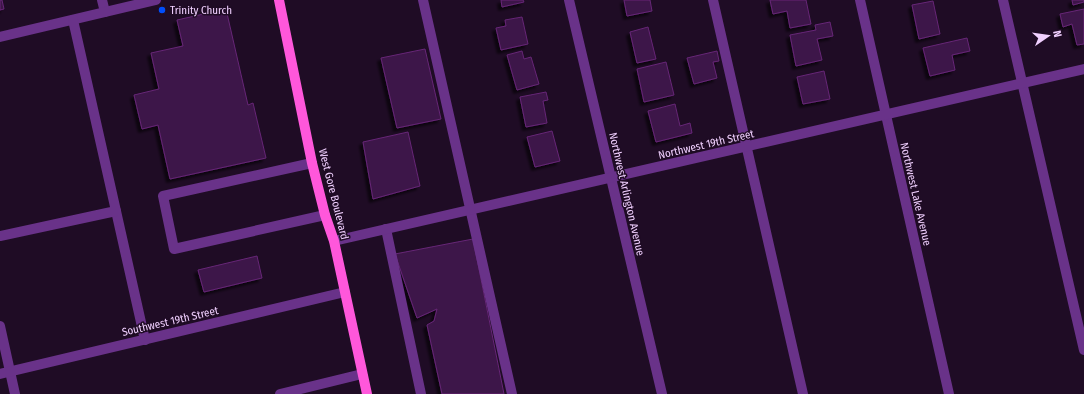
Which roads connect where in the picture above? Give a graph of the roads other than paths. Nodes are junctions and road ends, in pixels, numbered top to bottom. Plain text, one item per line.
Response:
1 (102, 0) edge
2 (156, 0) edge
3 (279, 0) edge
4 (423, 0) edge
5 (570, 0) edge
6 (713, 0) edge
7 (860, 0) edge
8 (1003, 0) edge
9 (104, 12) junction
10 (73, 20) junction
11 (0, 37) edge
12 (1084, 69) edge
13 (1022, 83) junction
14 (886, 115) junction
15 (746, 147) junction
16 (312, 163) junction
17 (611, 178) junction
18 (470, 210) junction
19 (116, 211) junction
20 (325, 215) junction
21 (386, 229) junction
22 (0, 236) edge
23 (334, 241) junction
24 (345, 292) junction
25 (0, 326) edge
26 (145, 340) junction
27 (1084, 350) edge
28 (10, 371) junction
29 (0, 374) edge
30 (362, 374) junction
31 (16, 394) edge
32 (280, 394) edge
33 (367, 394) edge
34 (421, 394) edge
35 (512, 394) edge
36 (662, 394) edge
37 (803, 394) edge
38 (949, 394) edge

1 - 9 street
2 - 9 street
3 - 16 main road, West Gore Boulevard
4 - 18 street
5 - 17 street, Northwest Arlington Avenue
6 - 15 street
7 - 14 street, Northwest Lake Avenue
8 - 13 street
9 - 10 street
10 - 11 street
10 - 19 street
12 - 13 street, Northwest 19th Street
13 - 14 street, Northwest 19th Street
13 - 27 street
14 - 15 street, Northwest 19th Street
14 - 38 street, Northwest Lake Avenue
15 - 17 street, Northwest 19th Street
15 - 37 street
16 - 20 main road, West Gore Boulevard
16 - 20 street
17 - 18 street, Northwest 19th Street
17 - 36 street, Northwest Arlington Avenue
18 - 21 street, Northwest 19th Street
18 - 35 street
19 - 22 street
19 - 26 street
20 - 23 main road, West Gore Boulevard
21 - 23 street, Northwest 19th Street
21 - 34 street
23 - 24 main road, West Gore Boulevard
24 - 26 street, Southwest 19th Street
24 - 30 main road, West Gore Boulevard
25 - 28 street
26 - 28 street, Southwest 19th Street
28 - 29 street, Southwest 19th Street
28 - 31 street
30 - 32 street
30 - 33 main road, West Gore Boulevard

